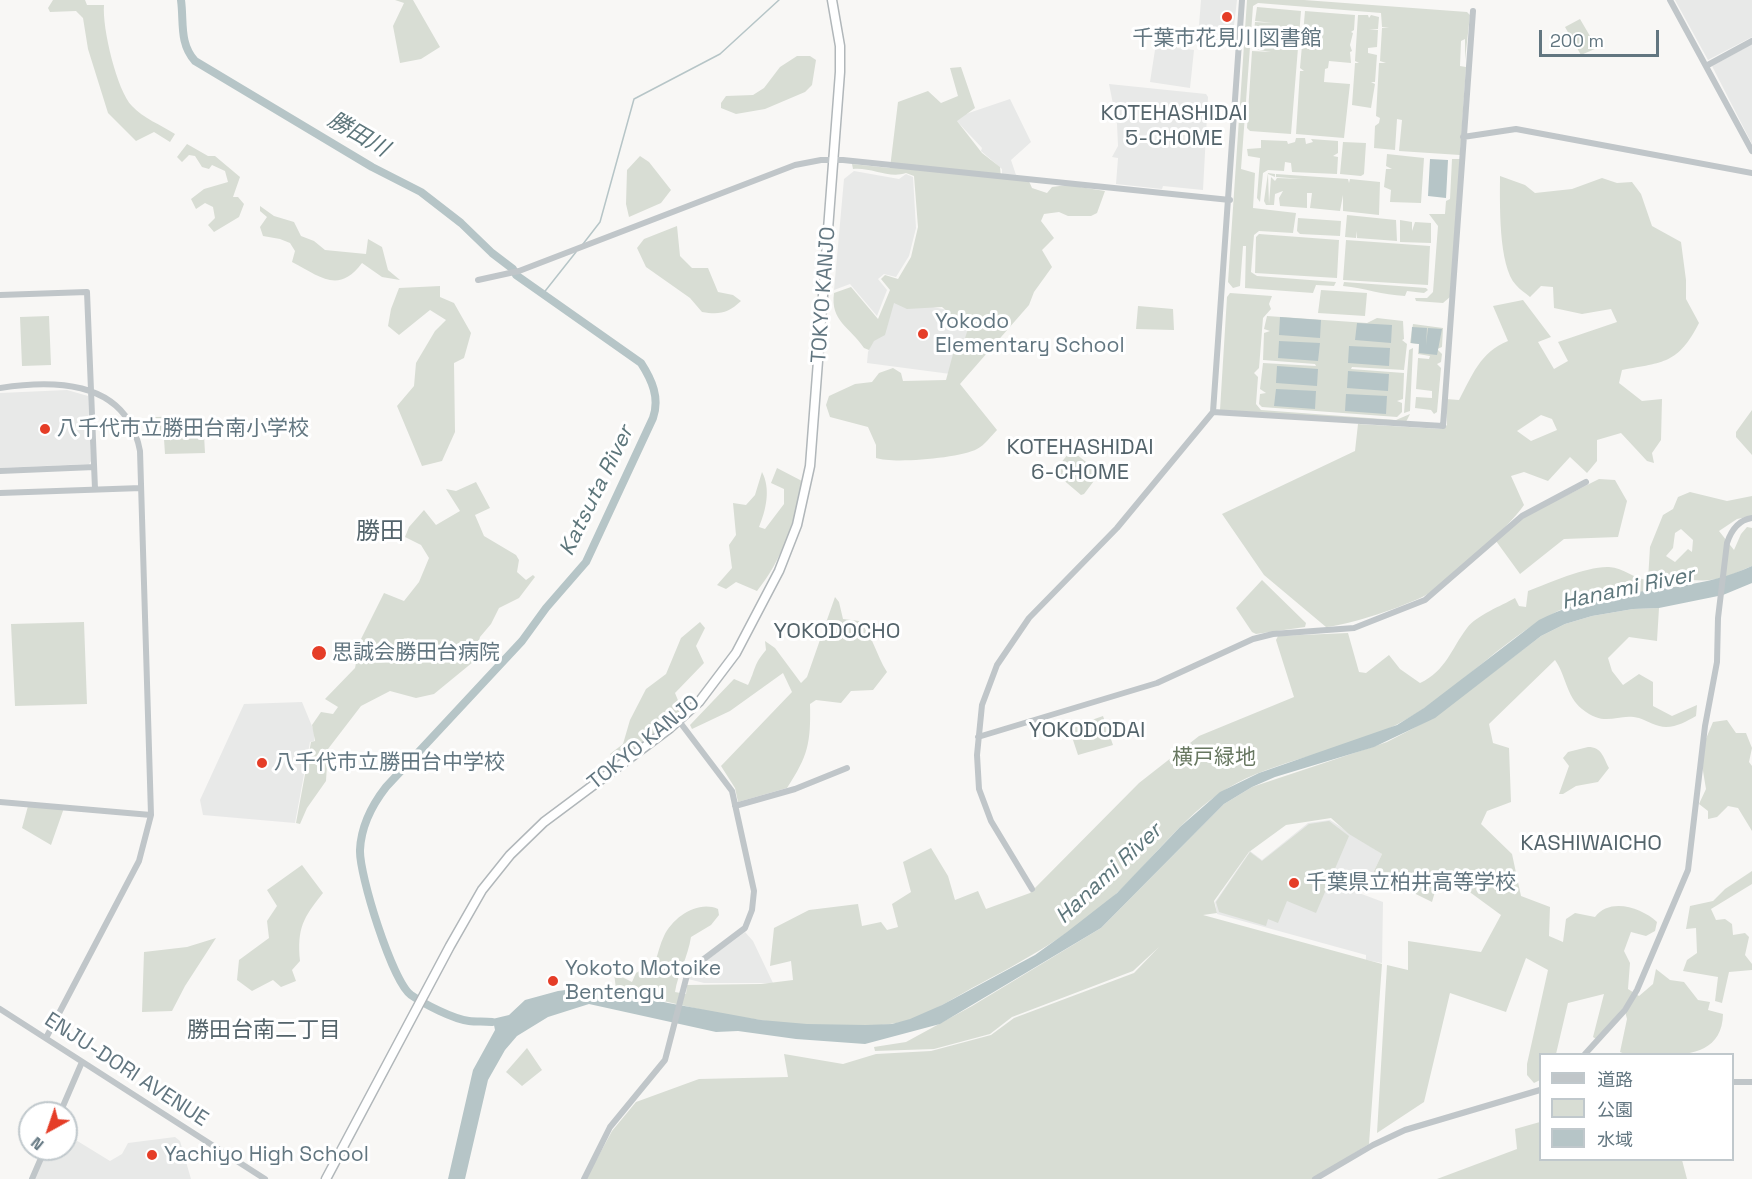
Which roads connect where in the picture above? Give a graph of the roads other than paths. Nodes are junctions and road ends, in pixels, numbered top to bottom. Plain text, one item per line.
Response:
1 (832, 0) edge
2 (837, 0) edge
3 (1242, 0) edge
4 (1670, 0) edge
5 (1473, 11) dead end
6 (1752, 41) edge
7 (1706, 66) junction
8 (1463, 137) junction
9 (1752, 151) edge
10 (837, 159) junction
11 (1752, 173) edge
12 (1230, 200) junction
13 (478, 280) dead end
14 (0, 295) edge
15 (0, 388) edge
16 (91, 390) junction
17 (1213, 412) junction
18 (94, 467) junction
19 (0, 471) edge
20 (1586, 482) dead end
21 (141, 488) junction
22 (95, 489) junction
23 (0, 493) edge
24 (1752, 519) edge
25 (681, 723) junction
26 (978, 737) junction
27 (846, 768) dead end
28 (0, 802) edge
29 (735, 806) junction
30 (152, 815) junction
31 (1032, 888) dead end
32 (420, 1008) junction
33 (0, 1009) edge
34 (46, 1038) junction
35 (1586, 1053) edge
36 (82, 1062) junction
37 (1734, 1082) edge
38 (1752, 1082) edge
39 (1539, 1090) edge
40 (65, 1101) edge
41 (40, 1161) edge
42 (32, 1179) edge
43 (265, 1179) edge
44 (326, 1179) edge
45 (333, 1179) edge
46 (584, 1179) edge
47 (1315, 1179) edge

1 - 10 highway, TOKYO KANJO
2 - 10 highway, TOKYO KANJO
3 - 12 street
4 - 7 street
5 - 8 street
6 - 7 street
7 - 9 street
8 - 11 street
8 - 17 street
10 - 12 street
10 - 13 street
10 - 25 highway, TOKYO KANJO
12 - 17 street
14 - 16 street
15 - 16 street
16 - 18 street
16 - 21 street
17 - 26 street
18 - 19 street
18 - 22 street
20 - 26 street
21 - 22 street
21 - 30 street
22 - 23 street
24 - 35 street
25 - 29 street
25 - 32 highway, TOKYO KANJO
26 - 31 street
27 - 29 street
28 - 30 street
29 - 46 street
30 - 34 street
32 - 44 highway, TOKYO KANJO
32 - 45 highway, TOKYO KANJO
33 - 34 street, ENJU-DORI AVENUE
34 - 36 street, ENJU-DORI AVENUE
36 - 40 street
36 - 43 street, ENJU-DORI AVENUE
37 - 38 street
39 - 47 street
41 - 42 street

